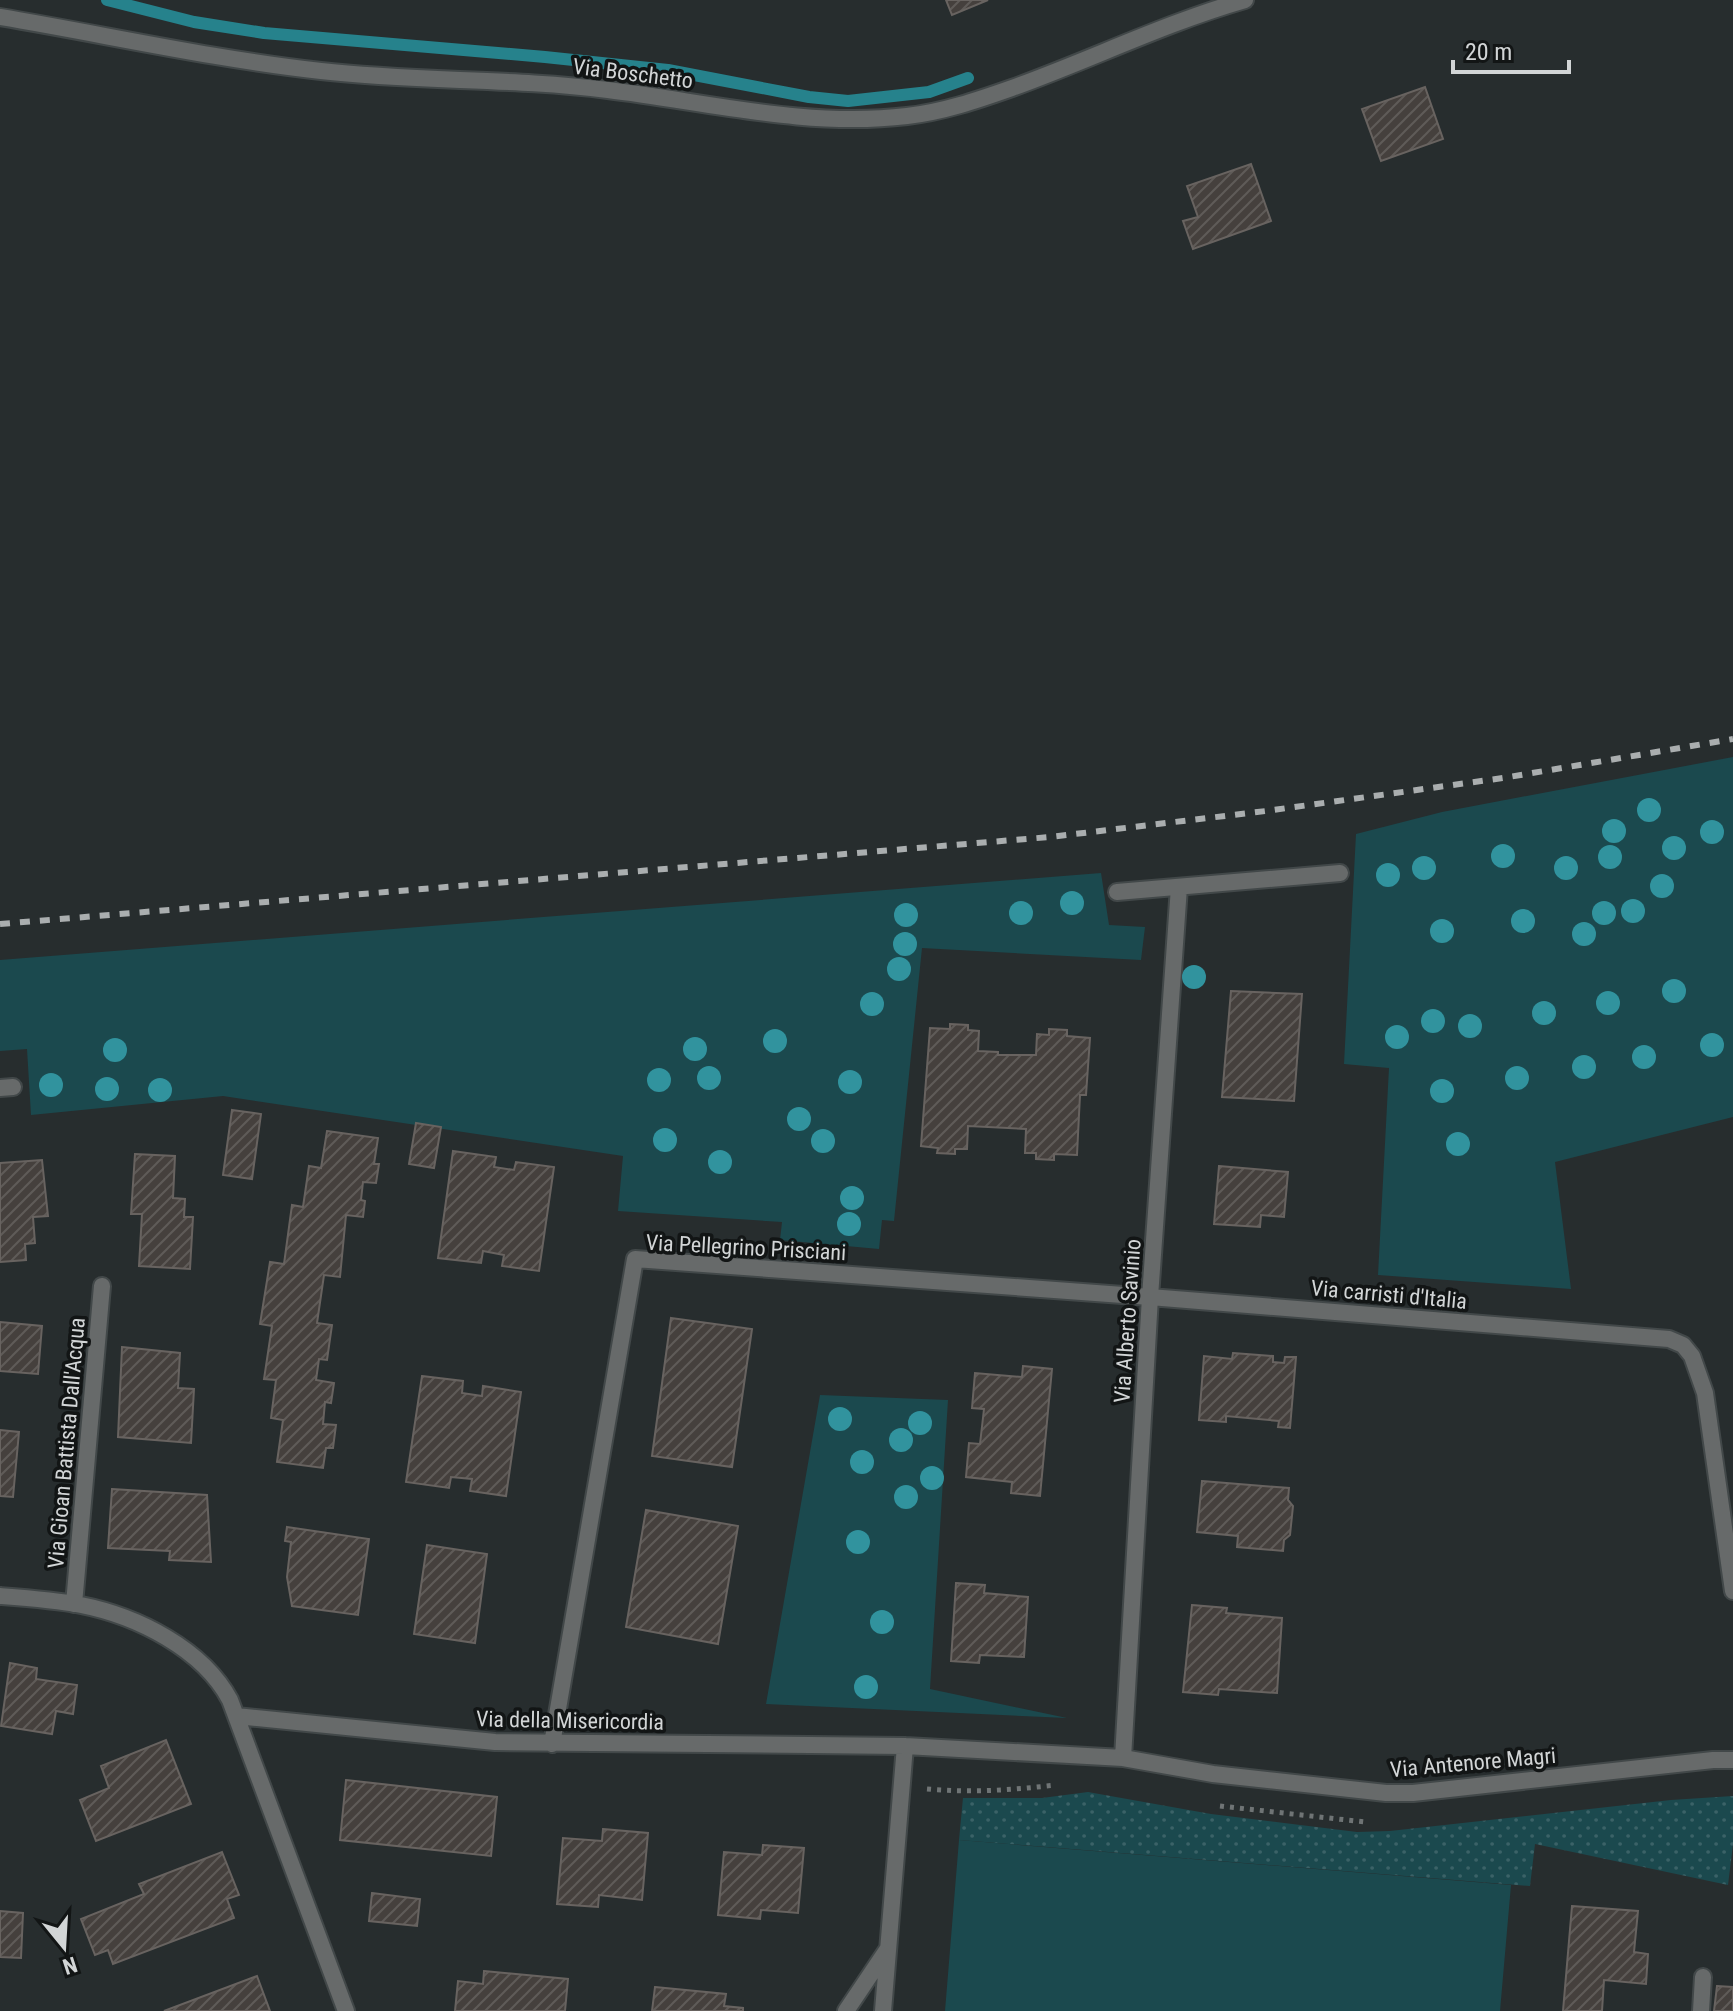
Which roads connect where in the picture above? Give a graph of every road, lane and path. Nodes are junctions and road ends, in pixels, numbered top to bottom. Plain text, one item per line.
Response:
1 (1245, 0) edge
2 (0, 17) edge
3 (1340, 873) dead end
4 (1179, 887) junction
5 (1117, 892) dead end
6 (102, 1286) dead end
7 (1150, 1297) junction
8 (1733, 1591) edge
9 (0, 1596) edge
10 (74, 1604) junction
11 (236, 1716) junction
12 (552, 1744) junction
13 (905, 1746) junction
14 (1123, 1758) junction
15 (1733, 1760) edge
16 (888, 1948) junction
17 (1703, 1977) dead end
18 (346, 2011) edge
19 (846, 2011) edge
20 (883, 2011) edge
21 (1701, 2011) edge

1 - 2 street, Via Boschetto
3 - 4 street
4 - 5 street
4 - 7 street, Via Alberto Savinio
6 - 10 street, Via Gioan Battista Dall'Acqua
7 - 8 street, Via carristi d'Italia
7 - 12 street, Via Pellegrino Prisciani
7 - 14 street, Via Alberto Savinio
9 - 10 street
10 - 11 street
11 - 12 street, Via della Misericordia
11 - 18 street
12 - 13 street, Via della Misericordia
13 - 14 street, Via della Misericordia
13 - 16 street
14 - 15 street, Via Antenore Magri
16 - 19 street
16 - 20 street
17 - 21 street

